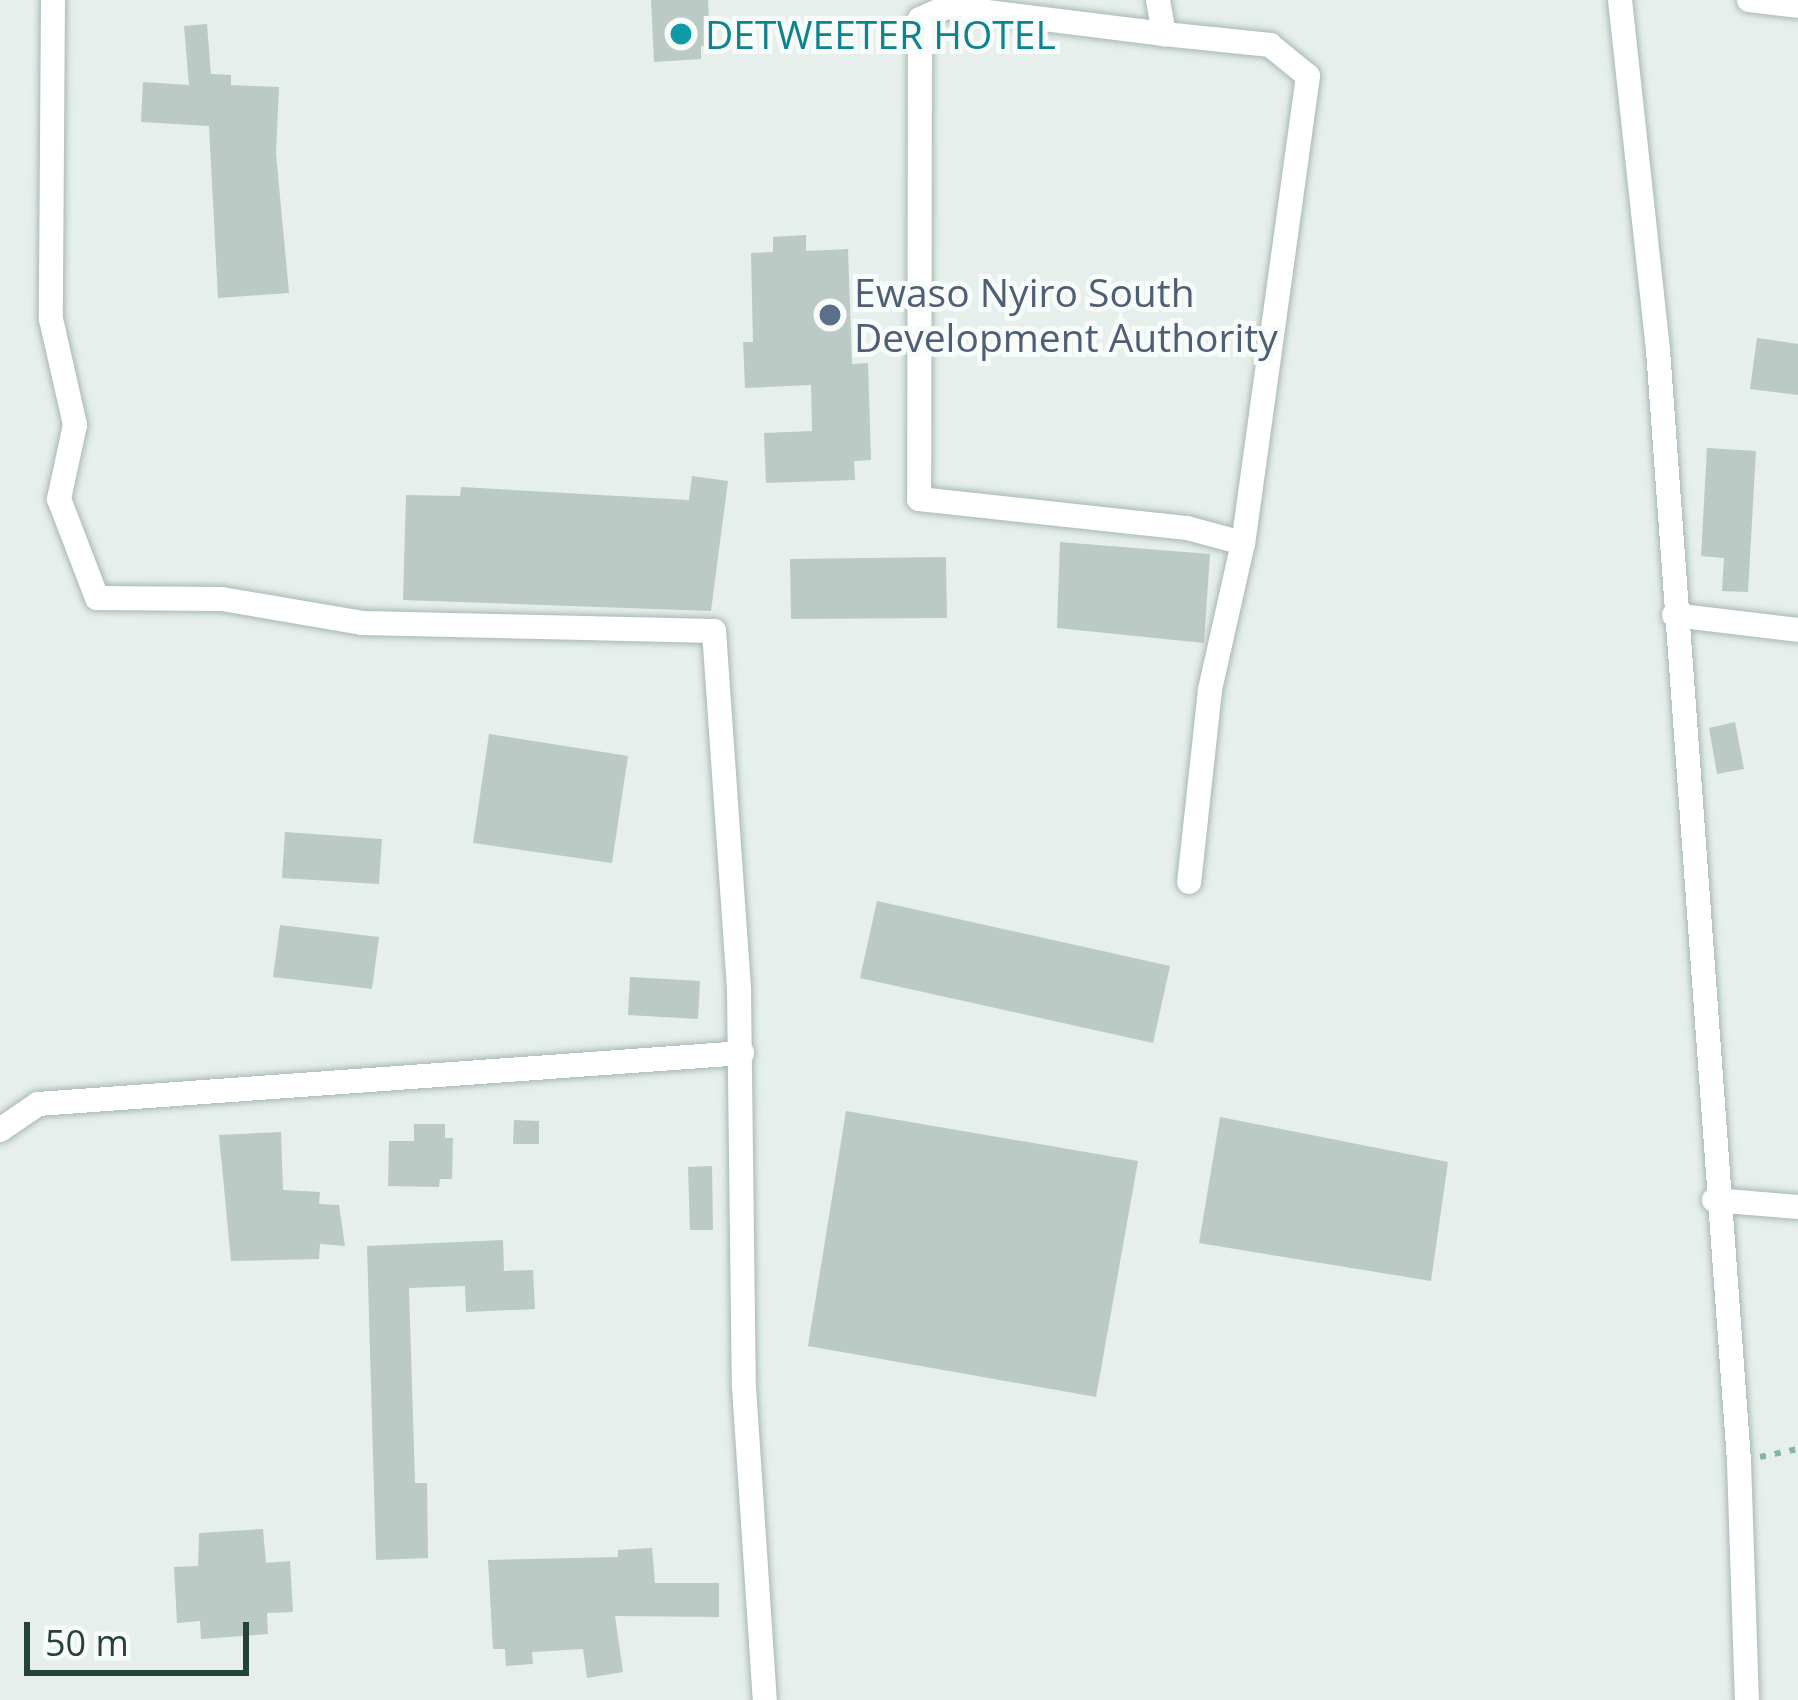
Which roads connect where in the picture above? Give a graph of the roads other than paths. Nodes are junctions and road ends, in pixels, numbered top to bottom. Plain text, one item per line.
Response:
1 (53, 0) edge
2 (1158, 0) edge
3 (1620, 0) edge
4 (1749, 0) edge
5 (1798, 6) edge
6 (1164, 34) junction
7 (1243, 543) junction
8 (1674, 615) junction
9 (1798, 630) edge
10 (1189, 882) dead end
11 (742, 1053) junction
12 (0, 1130) edge
13 (1714, 1200) junction
14 (1798, 1207) edge
15 (765, 1700) edge
16 (1747, 1700) edge

1 - 11 street
2 - 6 street
3 - 8 street
4 - 5 street
6 - 7 street
6 - 7 street
7 - 10 street
8 - 9 street
8 - 13 street
11 - 12 street
11 - 15 street
13 - 14 street
13 - 16 street

